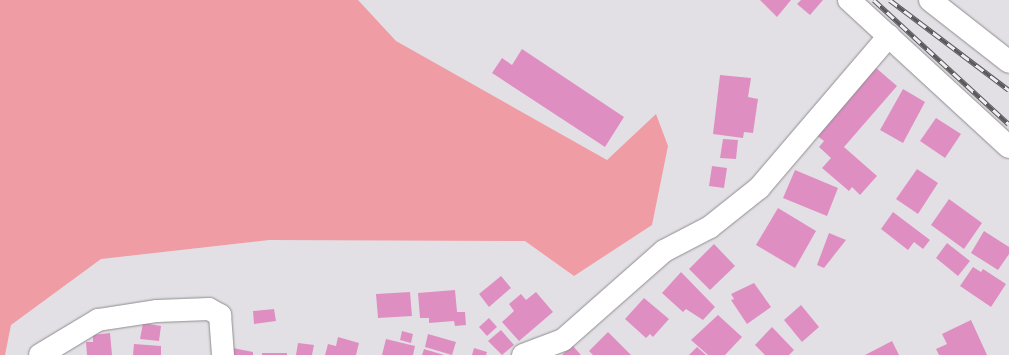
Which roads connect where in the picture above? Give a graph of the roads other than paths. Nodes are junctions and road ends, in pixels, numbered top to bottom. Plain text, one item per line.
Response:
1 (849, 0) edge
2 (930, 0) edge
3 (889, 36) junction
4 (1009, 62) edge
5 (1009, 147) edge
6 (40, 355) edge
7 (224, 355) edge
8 (522, 355) edge

1 - 3 street
2 - 4 street
3 - 5 street
3 - 8 street
6 - 7 street

